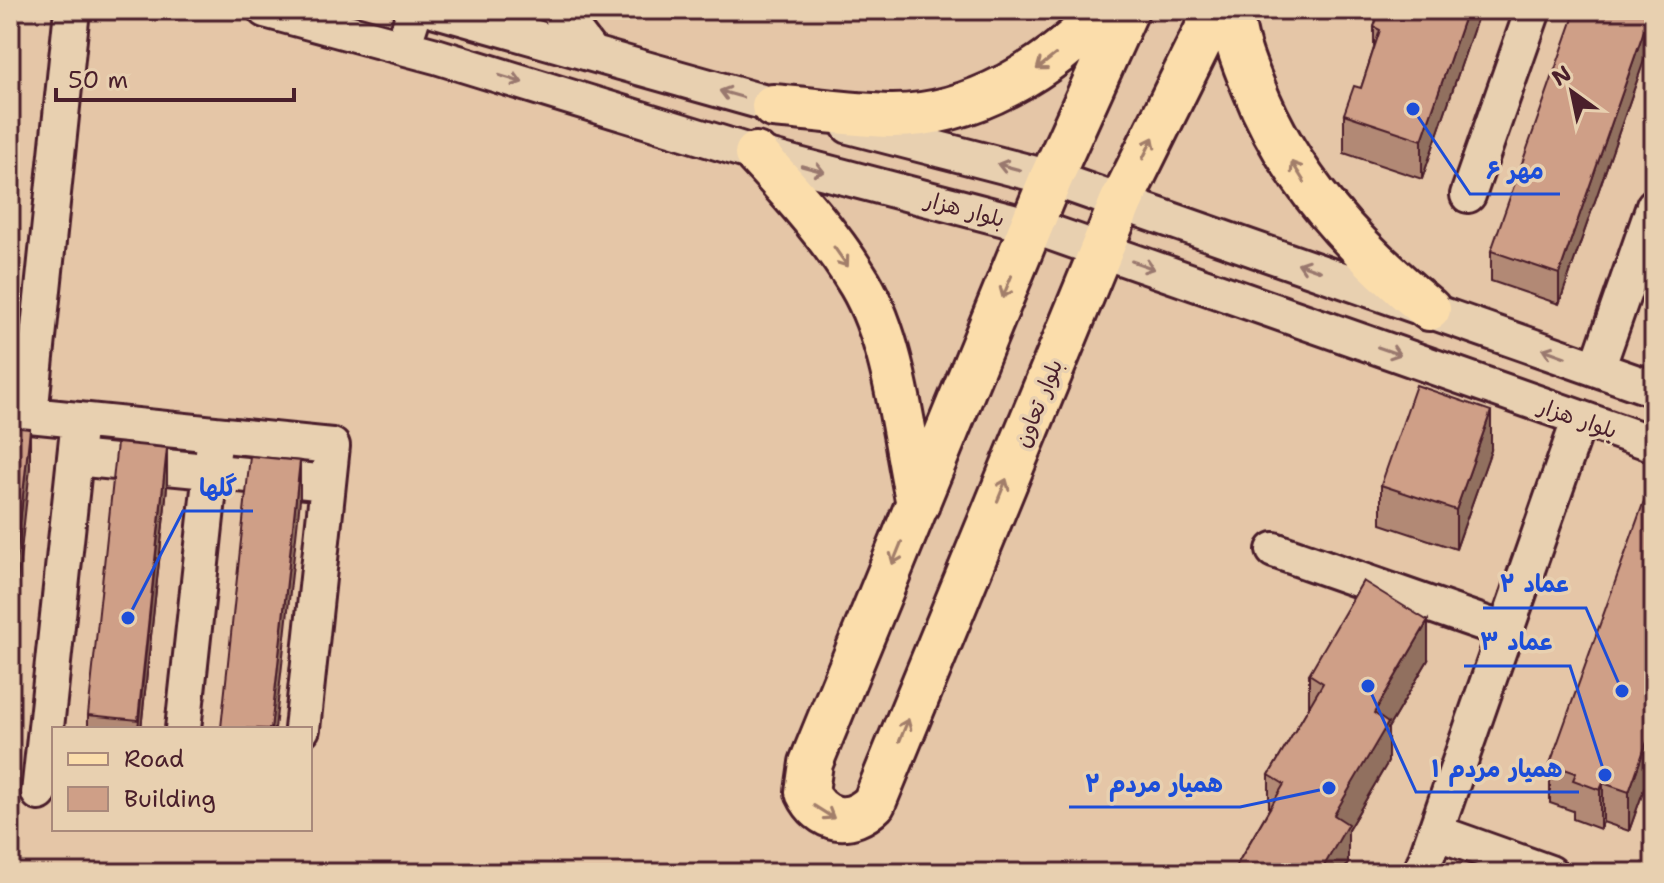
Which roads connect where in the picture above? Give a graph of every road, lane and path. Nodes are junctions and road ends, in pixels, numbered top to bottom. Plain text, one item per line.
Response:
1 (72, 10) edge
2 (265, 10) edge
3 (415, 10) edge
4 (436, 10) edge
5 (558, 10) edge
6 (1104, 10) edge
7 (1127, 10) edge
8 (1216, 10) edge
9 (1232, 10) edge
10 (1533, 10) edge
11 (352, 21) edge
12 (403, 47) junction
13 (591, 53) junction
14 (773, 106) junction
15 (756, 154) junction
16 (1051, 178) junction
17 (1468, 195) dead end
18 (1121, 202) junction
19 (1654, 206) edge
20 (1032, 226) junction
21 (1101, 250) junction
22 (1429, 309) junction
23 (1597, 369) junction
24 (1654, 389) edge
25 (20, 414) edge
26 (1580, 418) junction
27 (79, 420) junction
28 (215, 434) junction
29 (1654, 444) edge
30 (75, 458) junction
31 (210, 472) junction
32 (328, 483) junction
33 (918, 504) junction
34 (1274, 550) dead end
35 (1506, 631) junction
36 (183, 727) edge
37 (302, 727) edge
38 (39, 793) dead end
39 (1435, 832) junction
40 (1421, 873) edge
41 (1550, 873) edge

1 - 25 street
2 - 11 street, بلوار هزار
3 - 12 street
4 - 13 street
5 - 13 street
6 -> 14 main road
7 - 16 main road
18 -> 8 main road, بلوار تعاون
22 -> 9 main road
10 - 17 street
11 - 12 street, بلوار هزار
12 -> 15 street, بلوار هزار
14 -> 13 street
16 -> 14 street
15 -> 20 street, بلوار هزار
15 -> 33 main road
16 - 18 street
16 - 20 main road
18 - 21 main road, بلوار تعاون
22 -> 18 street
19 - 23 street
20 - 21 street, بلوار هزار
20 -> 33 main road
21 -> 26 street, بلوار هزار
33 -> 21 main road, بلوار تعاون
23 -> 22 street
23 - 24 street
25 - 27 street
26 - 29 street, بلوار هزار
26 - 35 street
27 - 28 street
27 - 30 street
28 - 31 street
28 - 32 street
30 - 31 street
30 - 38 street
31 - 32 street
31 - 36 street
32 - 37 street
34 - 35 street
35 - 39 street
39 - 40 street
39 - 41 street

